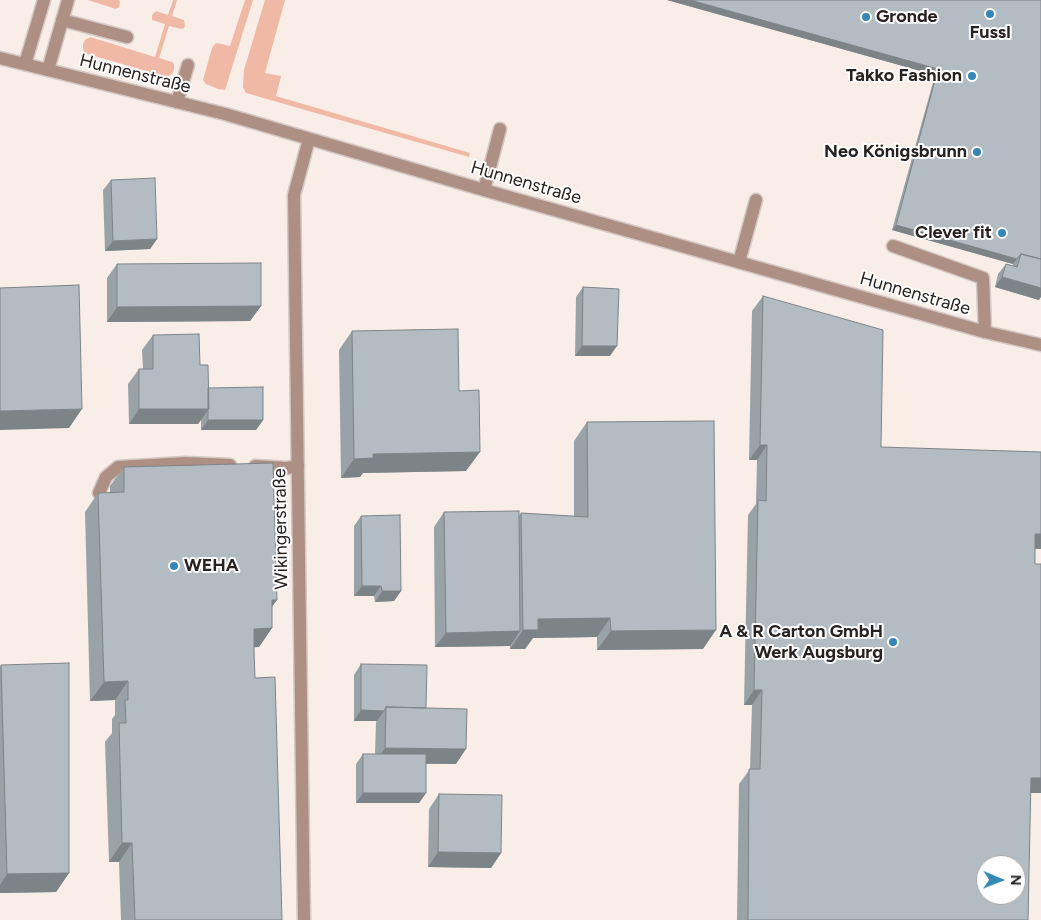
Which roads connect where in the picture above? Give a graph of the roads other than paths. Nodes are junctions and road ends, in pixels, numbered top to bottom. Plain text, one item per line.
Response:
1 (44, 0) edge
2 (68, 0) edge
3 (62, 20) junction
4 (127, 38) dead end
5 (0, 58) edge
6 (25, 64) junction
7 (188, 65) dead end
8 (48, 70) junction
9 (177, 102) junction
10 (500, 129) dead end
11 (309, 139) junction
12 (484, 190) junction
13 (756, 200) dead end
14 (893, 246) dead end
15 (739, 262) junction
16 (985, 332) junction
17 (1041, 345) edge
18 (298, 466) junction
19 (99, 493) edge
20 (304, 920) edge

1 - 6 street
2 - 3 street
3 - 4 street
3 - 8 street
5 - 6 street, Hunnenstraße
6 - 8 street, Hunnenstraße
7 - 9 street
8 - 9 street, Hunnenstraße
9 - 11 street, Hunnenstraße
10 - 12 street
11 - 12 street, Hunnenstraße
11 - 18 street, Wikingerstraße
12 - 15 street, Hunnenstraße
13 - 15 street
14 - 16 street
15 - 16 street, Hunnenstraße
16 - 17 street, Hunnenstraße
18 - 19 street
18 - 20 street, Wikingerstraße

